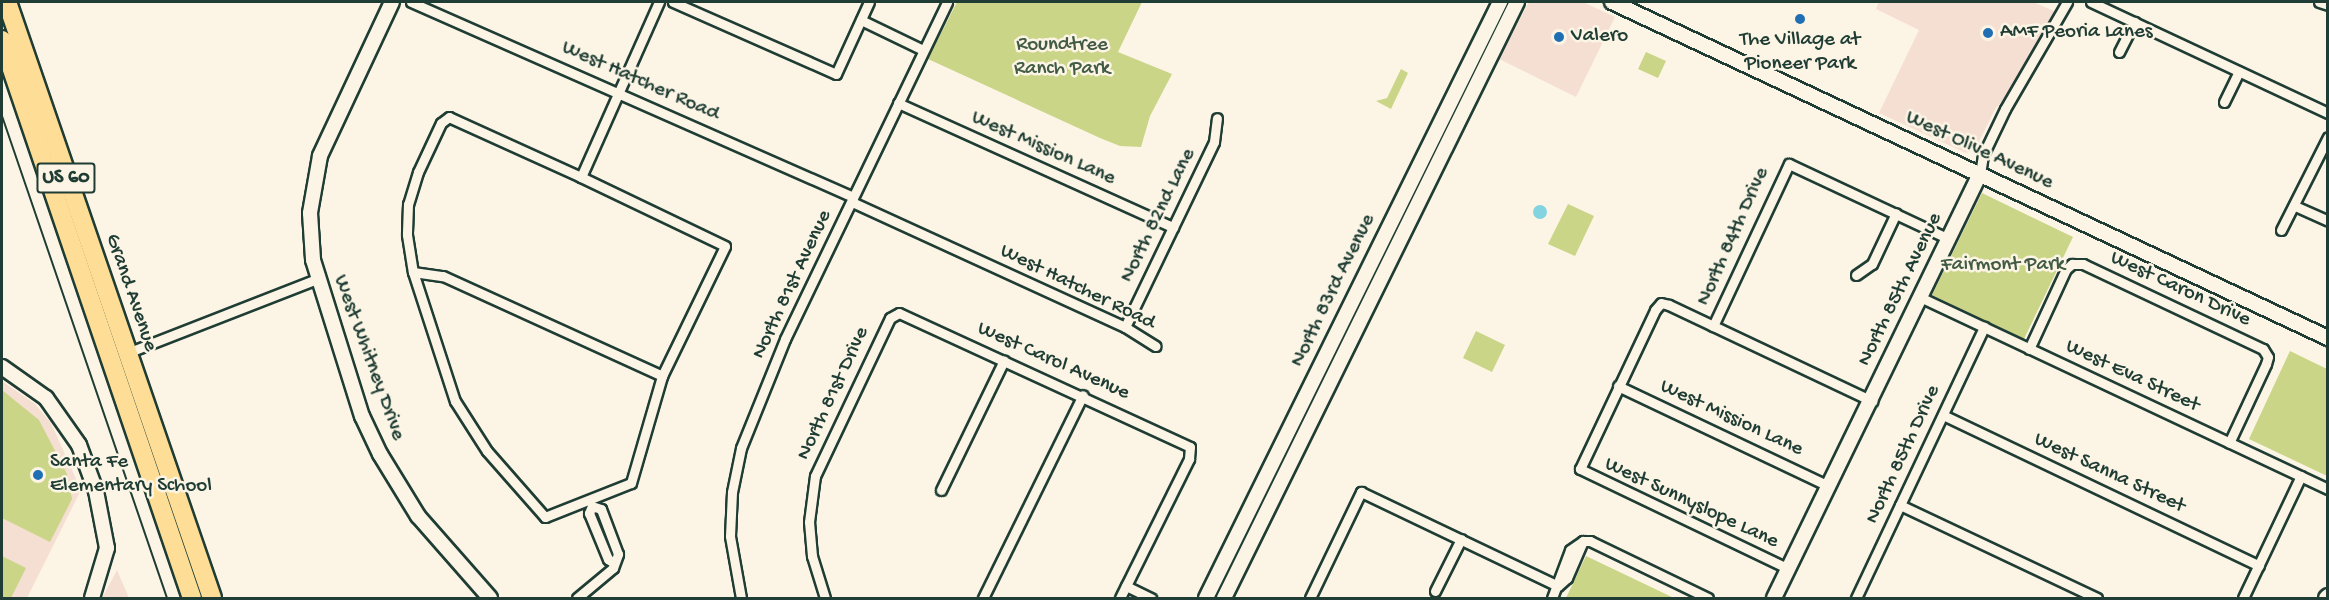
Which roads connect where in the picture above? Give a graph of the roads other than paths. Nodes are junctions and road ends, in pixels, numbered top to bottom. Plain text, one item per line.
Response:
1 (8, 2) edge
2 (393, 2) edge
3 (411, 2) edge
4 (659, 2) edge
5 (673, 2) edge
6 (869, 2) edge
7 (946, 2) edge
8 (1500, 2) edge
9 (1517, 2) edge
10 (1612, 2) edge
11 (2067, 2) edge
12 (2091, 2) edge
13 (2319, 2) edge
14 (2328, 5) edge
15 (861, 20) junction
16 (2134, 22) junction
17 (2, 40) edge
18 (922, 50) junction
19 (2119, 52) dead end
20 (2239, 71) junction
21 (618, 92) junction
22 (2224, 102) dead end
23 (897, 103) junction
24 (2328, 113) edge
25 (1217, 118) dead end
26 (2328, 137) edge
27 (1425, 155) junction
28 (1438, 162) junction
29 (1980, 174) junction
30 (581, 177) junction
31 (852, 200) junction
32 (2295, 206) junction
33 (1896, 213) junction
34 (2328, 221) edge
35 (1173, 227) junction
36 (2281, 230) dead end
37 (1949, 239) junction
38 (413, 272) junction
39 (1856, 275) dead end
40 (317, 279) junction
41 (1922, 298) junction
42 (894, 314) joint
43 (1713, 326) junction
44 (1125, 327) junction
45 (1984, 327) junction
46 (2328, 338) edge
47 (1155, 346) dead end
48 (2029, 349) junction
49 (127, 353) junction
50 (1004, 360) junction
51 (2, 367) edge
52 (662, 376) junction
53 (1618, 386) junction
54 (1083, 395) junction
55 (1872, 401) junction
56 (1942, 415) junction
57 (2229, 442) junction
58 (2301, 476) junction
59 (1829, 486) junction
60 (2328, 489) edge
61 (941, 490) dead end
62 (591, 503) junction
63 (1900, 505) junction
64 (1461, 539) junction
65 (2259, 566) junction
66 (1789, 569) junction
67 (1126, 586) junction
68 (1558, 586) junction
69 (1435, 591) dead end
70 (92, 598) edge
71 (192, 598) edge
72 (212, 598) edge
73 (490, 598) edge
74 (577, 598) edge
75 (741, 598) edge
76 (825, 598) edge
77 (983, 598) edge
78 (1122, 598) edge
79 (1151, 598) edge
80 (1206, 598) edge
81 (1224, 598) edge
82 (1310, 598) edge
83 (1552, 598) edge
84 (1708, 598) edge
85 (1774, 598) edge
86 (1856, 598) edge
87 (2097, 598) edge
88 (2243, 598) edge

1 - 49 highway, Grand Avenue / US 60
2 - 40 main road, West Whitney Drive
3 - 21 street, West Hatcher Road
4 - 21 street
5 - 15 street
6 - 15 street
7 - 18 street, North 81st Avenue
8 - 27 main road, North 83rd Avenue
9 - 28 main road, North 83rd Avenue
10 - 29 main road, West Olive Avenue
11 - 29 street, North 85th Avenue
12 - 16 street
13 - 14 street
15 - 18 street
16 - 19 street
16 - 20 street
17 - 71 highway, Grand Avenue / US 60
18 - 23 street, North 81st Avenue
20 - 22 street
20 - 24 street
21 - 30 street
21 - 31 street, West Hatcher Road
23 - 31 street, North 81st Avenue
23 - 35 street, West Mission Lane
25 - 35 street, North 82nd Lane
26 - 32 street
27 - 28 main road
27 - 80 main road, North 83rd Avenue
28 - 81 main road, North 83rd Avenue
29 - 37 main road, North 85th Avenue
29 - 46 main road, West Olive Avenue
30 - 38 street
30 - 52 street
31 - 44 street, West Hatcher Road
31 - 75 street, North 81st Avenue
32 - 34 street
32 - 36 street
33 - 37 street
33 - 39 street
33 - 43 street, North 84th Drive
35 - 44 street, North 82nd Lane
37 - 41 main road, North 85th Avenue
38 - 52 street
38 - 62 street
40 - 49 street
40 - 73 main road, West Whitney Drive
41 - 45 street, West Eva Street
41 - 55 main road, North 85th Avenue
42 - 50 street, West Carol Avenue
42 - 76 street, North 81st Drive
43 - 53 street
43 - 55 street
44 - 47 street, West Hatcher Road
45 - 48 street, West Eva Street
45 - 56 street, North 85th Drive
48 - 57 street, West Eva Street
48 - 57 street, West Caron Drive
49 - 72 highway, Grand Avenue / US 60
50 - 54 street, West Carol Avenue
50 - 61 street
51 - 70 main road
52 - 62 street
53 - 59 street, West Mission Lane
53 - 66 street, West Sunnyslope Lane
54 - 67 street, West Carol Avenue
54 - 77 street
55 - 59 main road, North 85th Avenue
56 - 63 street, North 85th Drive
56 - 65 street, West Sanna Street
57 - 58 street, West Eva Street
58 - 60 street, West Eva Street
58 - 65 street
59 - 66 main road, North 85th Avenue
62 - 74 street
63 - 86 street, North 85th Drive
63 - 87 street
64 - 68 street
64 - 69 street
64 - 82 street
65 - 88 street
66 - 85 main road, North 85th Avenue
67 - 78 street
67 - 79 street
68 - 83 street
68 - 84 street

